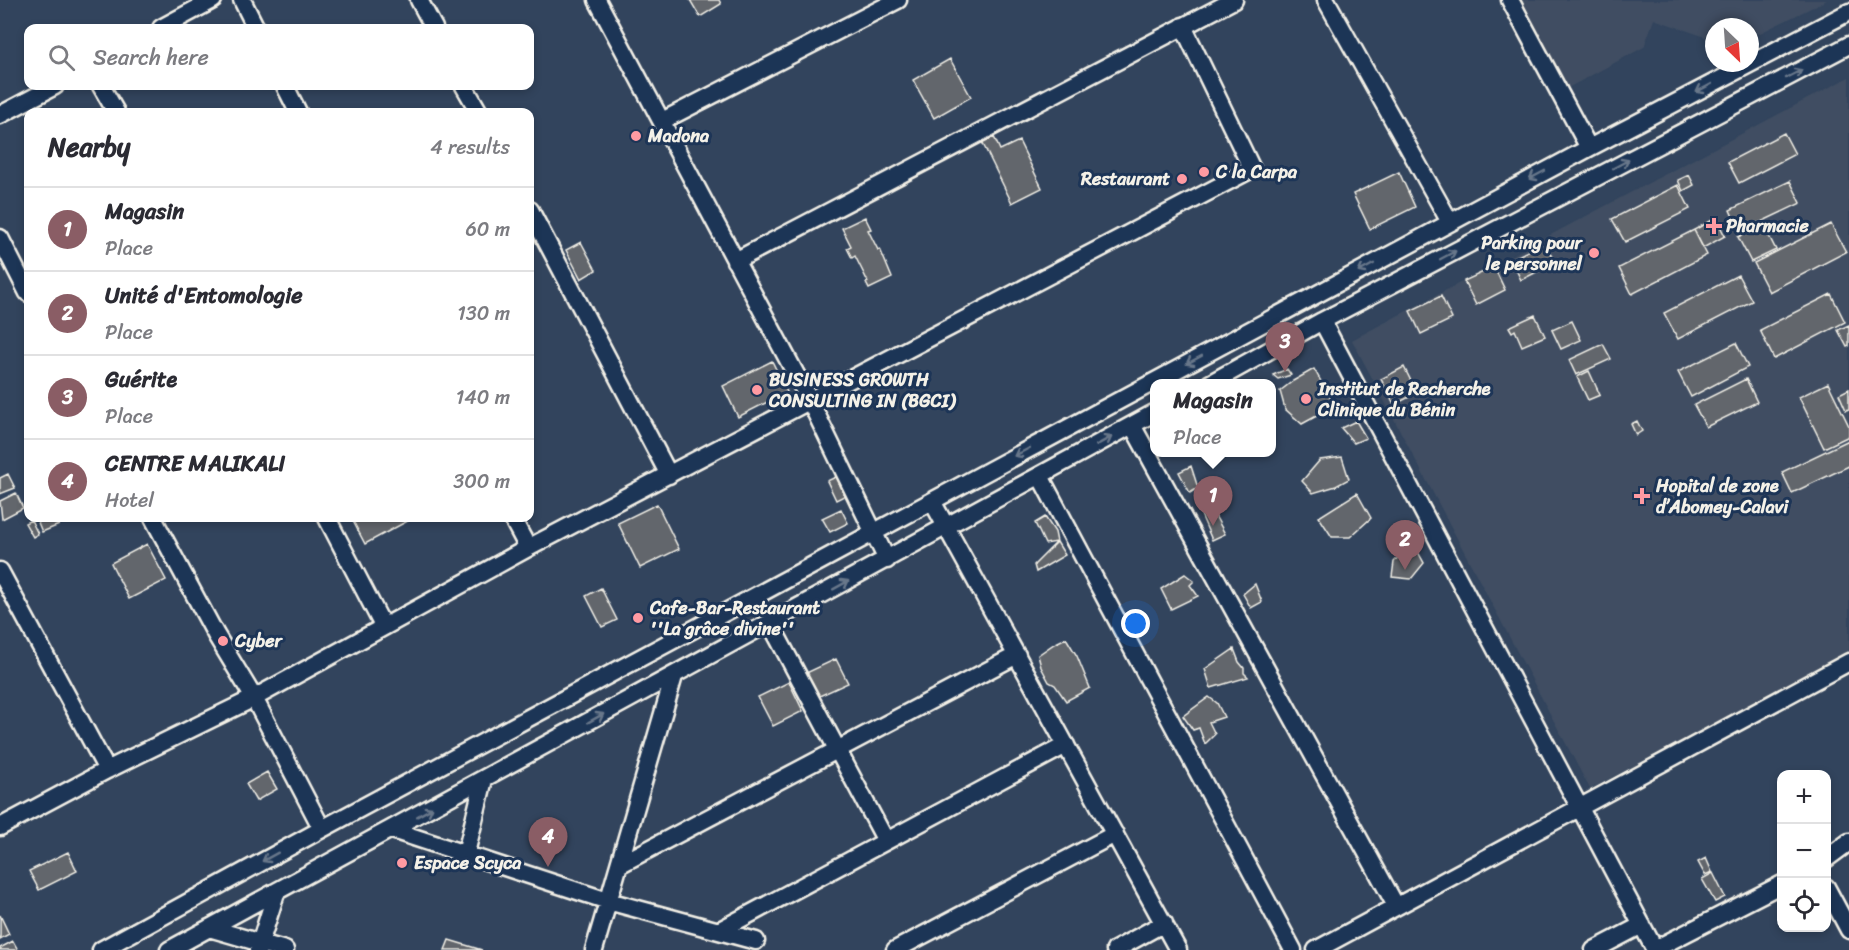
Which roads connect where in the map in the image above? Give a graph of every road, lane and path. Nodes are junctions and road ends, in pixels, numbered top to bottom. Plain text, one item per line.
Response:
1 (213, 0) edge
2 (242, 0) edge
3 (419, 0) edge
4 (597, 0) edge
5 (898, 0) edge
6 (1234, 0) edge
7 (1326, 0) edge
8 (1510, 0) edge
9 (1849, 12) edge
10 (168, 24) edge
11 (254, 24) edge
12 (432, 24) edge
13 (1184, 26) junction
14 (1849, 45) edge
15 (47, 90) edge
16 (103, 90) edge
17 (287, 90) edge
18 (466, 90) edge
19 (114, 108) edge
20 (296, 108) edge
21 (476, 108) edge
22 (0, 115) edge
23 (662, 121) junction
24 (1589, 148) junction
25 (534, 218) edge
26 (1450, 222) junction
27 (0, 238) edge
28 (735, 261) junction
29 (24, 285) edge
30 (1322, 321) junction
31 (1159, 379) edge
32 (1218, 379) edge
33 (1150, 384) edge
34 (810, 401) junction
35 (1150, 416) edge
36 (1132, 425) junction
37 (669, 475) junction
38 (1040, 476) junction
39 (932, 501) junction
40 (155, 522) edge
41 (329, 522) edge
42 (514, 522) edge
43 (947, 527) junction
44 (873, 532) junction
45 (528, 548) junction
46 (887, 560) junction
47 (0, 571) edge
48 (770, 624) junction
49 (383, 626) junction
50 (1017, 656) junction
51 (1849, 662) edge
52 (674, 676) junction
53 (254, 698) junction
54 (1066, 745) junction
55 (838, 751) junction
56 (107, 770) junction
57 (484, 779) junction
58 (1579, 806) junction
59 (0, 827) edge
60 (322, 829) junction
61 (392, 830) junction
62 (1115, 834) junction
63 (886, 841) junction
64 (1849, 842) edge
65 (466, 853) junction
66 (1831, 856) edge
67 (619, 865) junction
68 (1777, 887) edge
69 (276, 893) junction
70 (1831, 895) edge
71 (608, 900) junction
72 (1396, 906) junction
73 (764, 907) junction
74 (1164, 923) junction
75 (1642, 925) junction
76 (209, 928) junction
77 (720, 930) junction
78 (1849, 930) edge
79 (259, 946) edge
80 (755, 946) edge
81 (101, 950) edge
82 (169, 950) edge
83 (285, 950) edge
84 (594, 950) edge
85 (895, 950) edge
86 (1115, 950) edge
87 (1178, 950) edge
88 (1293, 950) edge
89 (1316, 950) edge
90 (1594, 950) edge
91 (1655, 950) edge

1 - 10 street
2 - 11 street
3 - 12 street
4 - 23 street
5 - 23 street
6 - 13 street
7 - 26 street
8 - 24 street
9 -> 24 street
13 - 28 street
13 - 34 street
30 -> 14 street
15 - 22 street
16 - 19 street
17 - 20 street
18 - 21 street
23 - 28 street
24 -> 26 street
25 - 37 street
26 -> 31 street
27 - 29 street
28 - 34 street
30 - 32 street
30 - 58 street
33 -> 39 street
34 - 37 street
34 - 44 street
35 - 36 street
38 -> 36 street
36 - 72 street
37 - 45 street
38 - 43 street
38 - 88 street
39 - 43 street
39 - 44 street
40 - 53 street
41 - 49 street
42 - 45 street
43 - 46 street
43 - 50 street
44 - 46 street
44 - 60 street
45 - 49 street
48 -> 46 street
47 - 56 street
48 - 52 street
48 - 55 street
49 - 53 street
50 - 54 street
50 - 55 street
51 - 58 street
57 -> 52 street
52 - 67 street
53 - 56 street
53 - 60 street
54 - 62 street
54 - 63 street
55 - 63 street
55 - 67 street
56 - 59 street
61 -> 57 street
57 - 65 street
58 - 72 street
58 - 75 street
60 -> 81 street
61 - 65 street
61 - 69 street
62 - 74 street
62 - 85 street
63 - 73 street
64 - 66 street
65 - 71 street
67 - 71 street
68 - 91 street
69 - 76 street
69 - 79 street
70 - 78 street
71 - 77 street
71 - 84 street
72 - 89 street
73 - 77 street
73 - 80 street
74 - 86 street
74 - 87 street
75 - 90 street
75 - 91 street
76 - 79 street
76 - 82 street
77 - 80 street
79 - 83 street

